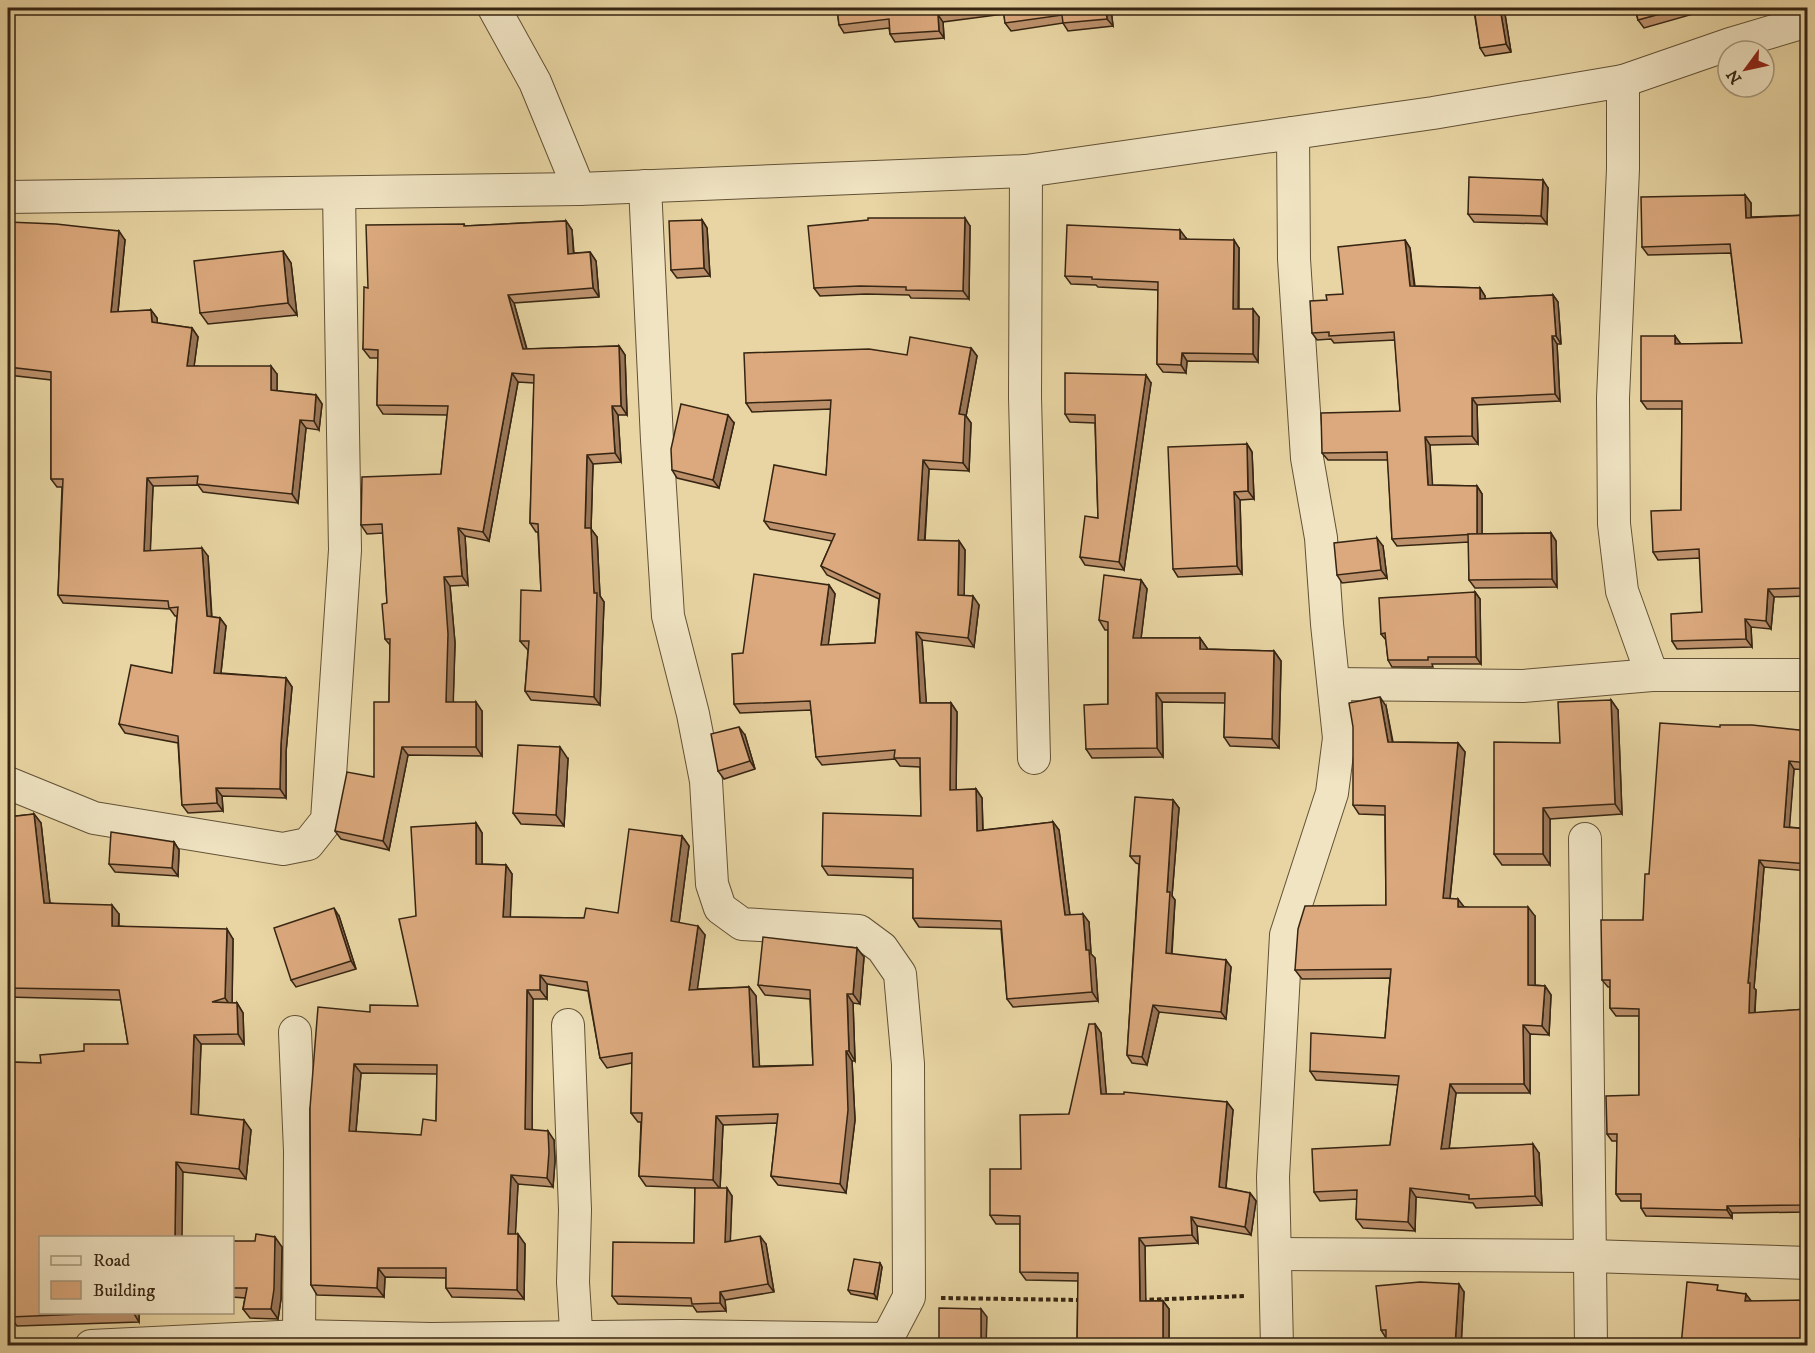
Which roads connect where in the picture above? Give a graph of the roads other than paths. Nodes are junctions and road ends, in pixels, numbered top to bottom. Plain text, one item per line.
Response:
1 (494, 8) edge
2 (1808, 21) edge
3 (1623, 81) junction
4 (1293, 133) junction
5 (1026, 171) junction
6 (645, 186) junction
7 (579, 189) junction
8 (339, 193) junction
9 (8, 197) edge
10 (1652, 675) junction
11 (1808, 675) edge
12 (1334, 684) junction
13 (1034, 758) dead end
14 (8, 783) edge
15 (1585, 839) dead end
16 (568, 1025) dead end
17 (294, 1032) dead end
18 (1275, 1254) junction
19 (1590, 1256) junction
20 (1808, 1263) edge
21 (299, 1341) edge
22 (577, 1342) edge
23 (887, 1342) edge
24 (91, 1346) edge
25 (1277, 1346) edge
26 (1591, 1346) edge

1 - 7 street
2 - 3 street
3 - 4 street
3 - 10 street
4 - 5 street
4 - 12 street
5 - 6 street
5 - 13 street
6 - 7 street
6 - 23 street
7 - 8 street
8 - 9 street
8 - 14 street
10 - 11 street
10 - 12 street
12 - 18 street
15 - 19 street
16 - 22 street
17 - 21 street
18 - 19 street
18 - 25 street
19 - 20 street
19 - 26 street
21 - 22 street
21 - 24 street
22 - 23 street

